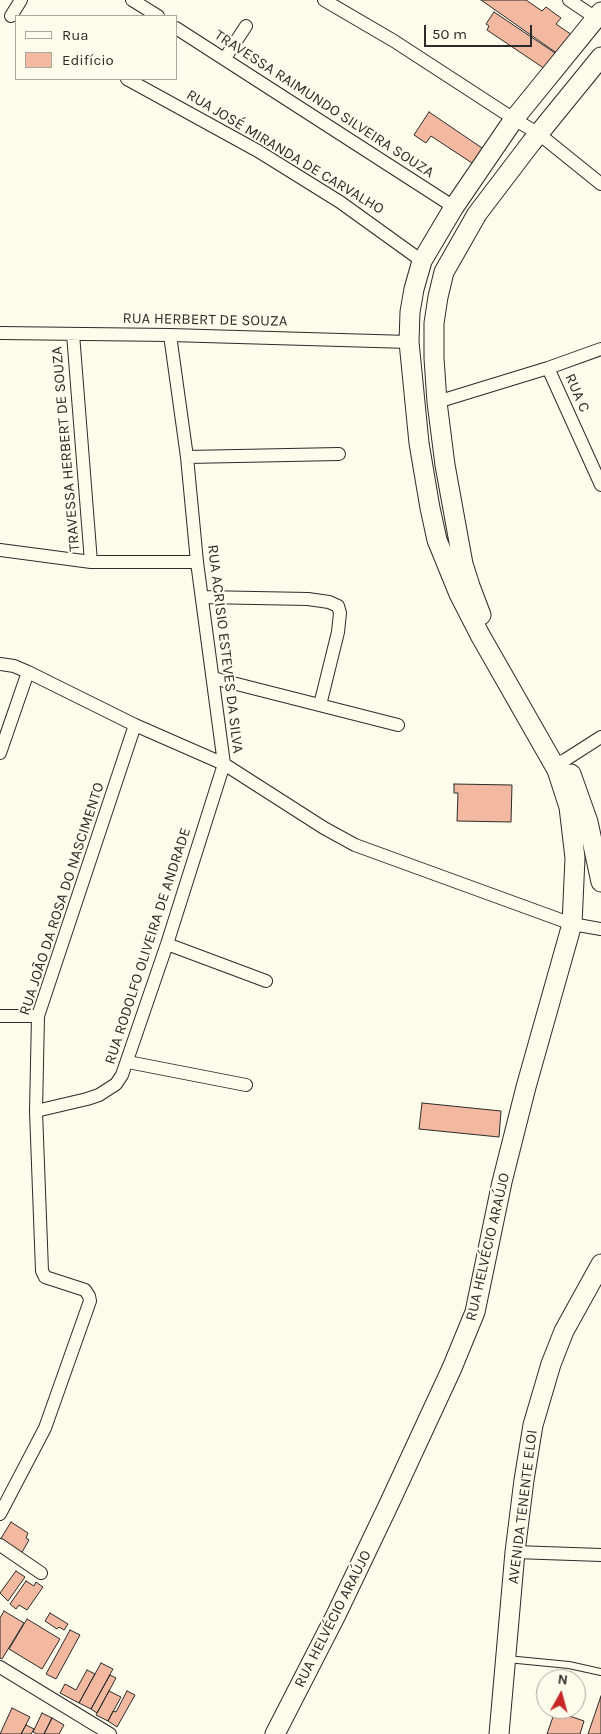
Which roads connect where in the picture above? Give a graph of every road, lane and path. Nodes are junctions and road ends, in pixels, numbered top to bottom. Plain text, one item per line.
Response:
1 (21, 0) edge
2 (134, 0) edge
3 (324, 0) edge
4 (569, 0) edge
5 (9, 15) edge
6 (156, 15) edge
7 (599, 15) edge
8 (246, 26) dead end
9 (178, 29) edge
10 (601, 57) edge
11 (224, 58) junction
12 (129, 80) edge
13 (514, 119) junction
14 (538, 134) junction
15 (601, 184) edge
16 (454, 207) junction
17 (422, 261) junction
18 (0, 334) edge
19 (73, 334) junction
20 (170, 335) junction
21 (409, 342) junction
22 (601, 349) edge
23 (548, 368) junction
24 (436, 402) junction
25 (339, 454) dead end
26 (186, 457) junction
27 (601, 485) edge
28 (0, 550) edge
29 (91, 562) junction
30 (197, 562) junction
31 (202, 598) junction
32 (0, 664) edge
33 (28, 672) junction
34 (213, 678) junction
35 (320, 705) junction
36 (135, 725) junction
37 (398, 725) dead end
38 (601, 737) edge
39 (0, 753) edge
40 (560, 763) junction
41 (224, 764) junction
42 (587, 822) edge
43 (601, 882) edge
44 (601, 891) edge
45 (574, 894) junction
46 (572, 924) junction
47 (601, 929) edge
48 (167, 944) junction
49 (266, 981) dead end
50 (0, 1016) edge
51 (38, 1016) junction
52 (128, 1062) junction
53 (246, 1086) dead end
54 (36, 1111) junction
55 (601, 1264) edge
56 (0, 1514) edge
57 (0, 1546) edge
58 (515, 1552) junction
59 (601, 1555) edge
60 (41, 1573) dead end
61 (506, 1658) junction
62 (0, 1668) edge
63 (601, 1672) edge
64 (110, 1734) edge
65 (275, 1734) edge
66 (499, 1734) edge

1 - 5 street
2 - 6 street
3 - 13 street
4 - 7 street
7 - 13 street
8 - 11 street
9 - 11 street, TRAVESSA RAIMUNDO SILVEIRA SOUZA
10 - 14 street
11 - 16 street, TRAVESSA RAIMUNDO SILVEIRA SOUZA
12 - 17 street, RUA JOSÉ MIRANDA DE CARVALHO
13 - 14 street
13 - 16 street
14 - 15 street
14 - 24 street
16 - 17 street
17 - 21 street
18 - 19 street, RUA HERBERT DE SOUZA
19 - 20 street, RUA HERBERT DE SOUZA
19 - 29 street, TRAVESSA HERBERT DE SOUZA
20 - 21 street, RUA HERBERT DE SOUZA
20 - 26 street, RUA ACRISIO ESTEVES DA SILVA
21 - 40 street
22 - 23 street
23 - 24 street
23 - 27 street, RUA C
24 - 40 street
25 - 26 street
26 - 30 street, RUA ACRISIO ESTEVES DA SILVA
28 - 29 street
29 - 30 street
30 - 31 street, RUA ACRISIO ESTEVES DA SILVA
31 - 34 street, RUA ACRISIO ESTEVES DA SILVA
31 - 35 street
32 - 33 street
33 - 36 street
33 - 39 street
34 - 35 street
34 - 41 street, RUA ACRISIO ESTEVES DA SILVA
35 - 37 street
36 - 41 street
36 - 51 street, RUA JOÃO DA ROSA DO NASCIMENTO
38 - 40 street
40 - 42 street
40 - 42 street, RUA HELVÉCIO ARAÚJO
41 - 46 street, RUA ACRISIO ESTEVES DA SILVA
41 - 48 street, RUA RODOLFO OLIVEIRA DE ANDRADE
42 - 43 street
42 - 45 street, RUA HELVÉCIO ARAÚJO
44 - 45 street
45 - 46 street, RUA HELVÉCIO ARAÚJO
46 - 47 street, RUA ACRISIO ESTEVES DA SILVA
46 - 65 street, RUA HELVÉCIO ARAÚJO
48 - 49 street
48 - 52 street, RUA RODOLFO OLIVEIRA DE ANDRADE
50 - 51 street
51 - 54 street, RUA JOÃO DA ROSA DO NASCIMENTO
52 - 53 street
52 - 54 street, RUA RODOLFO OLIVEIRA DE ANDRADE
54 - 56 street, RUA JOÃO DA ROSA DO NASCIMENTO
55 - 58 street, AVENIDA TENENTE ELOI
57 - 60 street
58 - 59 street
58 - 61 street, AVENIDA TENENTE ELOI
61 - 63 lane
61 - 66 street, AVENIDA TENENTE ELOI
62 - 64 street

